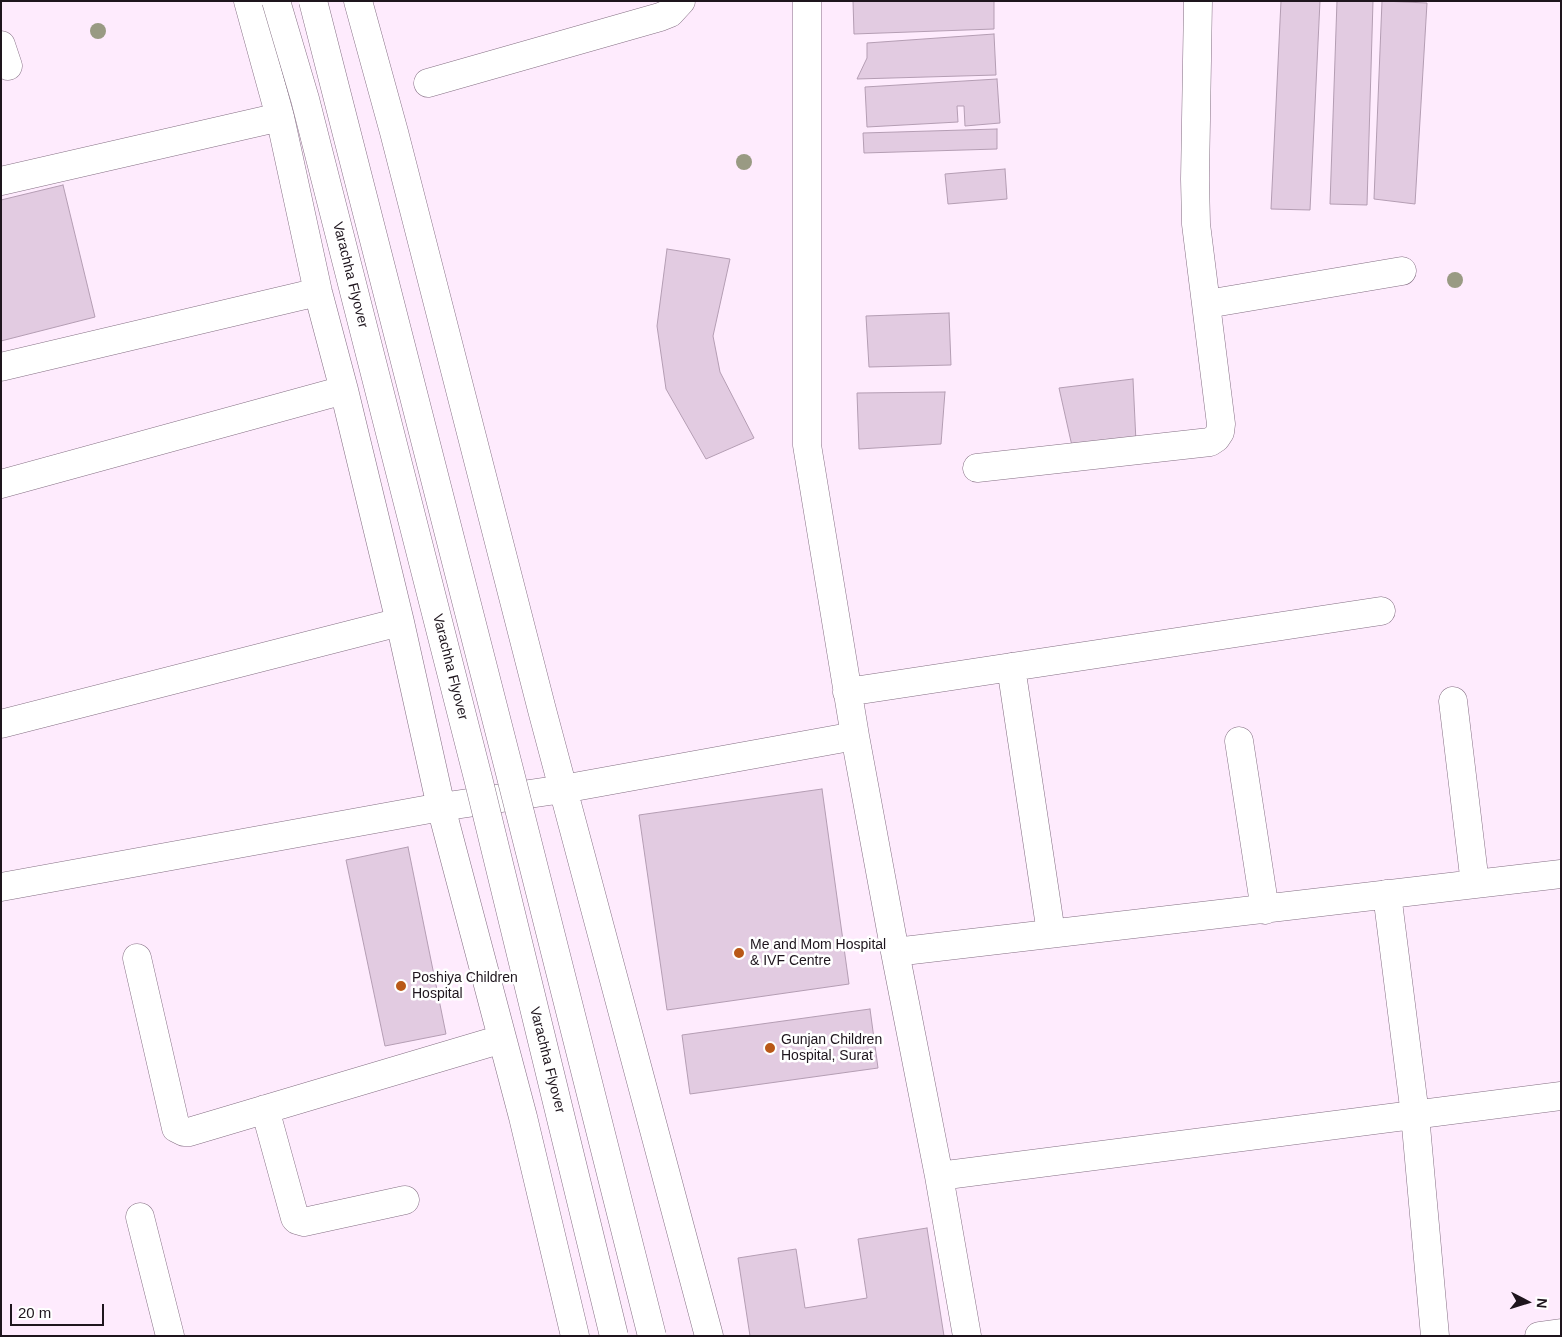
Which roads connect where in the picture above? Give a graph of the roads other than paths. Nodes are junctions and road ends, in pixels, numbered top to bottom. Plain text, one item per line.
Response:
1 (248, 1) edge
2 (276, 1) edge
3 (313, 1) edge
4 (681, 1) edge
5 (807, 1) edge
6 (1198, 1) edge
7 (363, 7) edge
8 (428, 83) dead end
9 (280, 117) junction
10 (1, 181) edge
11 (1402, 271) dead end
12 (318, 292) junction
13 (1207, 304) junction
14 (1, 367) edge
15 (344, 390) junction
16 (977, 468) dead end
17 (1, 484) edge
18 (1381, 611) dead end
19 (400, 622) junction
20 (1011, 667) junction
21 (848, 692) junction
22 (1453, 701) dead end
23 (1, 724) edge
24 (855, 736) junction
25 (1239, 741) dead end
26 (563, 789) junction
27 (441, 807) junction
28 (1561, 874) edge
29 (1475, 884) junction
30 (1, 887) edge
31 (1387, 894) junction
32 (1264, 910) junction
33 (1051, 934) junction
34 (895, 952) junction
35 (137, 958) dead end
36 (502, 1039) junction
37 (1561, 1096) edge
38 (265, 1109) junction
39 (1415, 1115) junction
40 (939, 1176) junction
41 (405, 1200) dead end
42 (140, 1217) dead end
43 (1561, 1333) edge
44 (170, 1336) edge
45 (576, 1336) edge
46 (614, 1336) edge
47 (652, 1336) edge
48 (709, 1336) edge
49 (967, 1336) edge
50 (1435, 1336) edge
51 (1541, 1336) edge

1 - 9 street
2 - 46 street, Varachha Flyover, bridge
3 - 47 street, bridge
4 - 8 street
5 - 21 street
6 - 13 street
7 - 26 street
9 - 10 street
9 - 12 street
11 - 13 street
12 - 14 street
12 - 15 street
13 - 16 street
15 - 17 street
15 - 19 street
18 - 20 street
19 - 23 street
19 - 27 street
20 - 21 street
20 - 33 street
21 - 24 street
22 - 29 street
24 - 26 street
24 - 34 street
25 - 32 street
26 - 27 street
26 - 48 street
27 - 30 street
27 - 36 street
28 - 29 street
29 - 31 street
31 - 32 street
31 - 39 street
32 - 33 street
33 - 34 street
34 - 40 street
35 - 38 street
36 - 38 street
36 - 45 street
37 - 39 street
38 - 41 street
39 - 40 street
39 - 50 street
40 - 49 street
42 - 44 street
43 - 51 street

